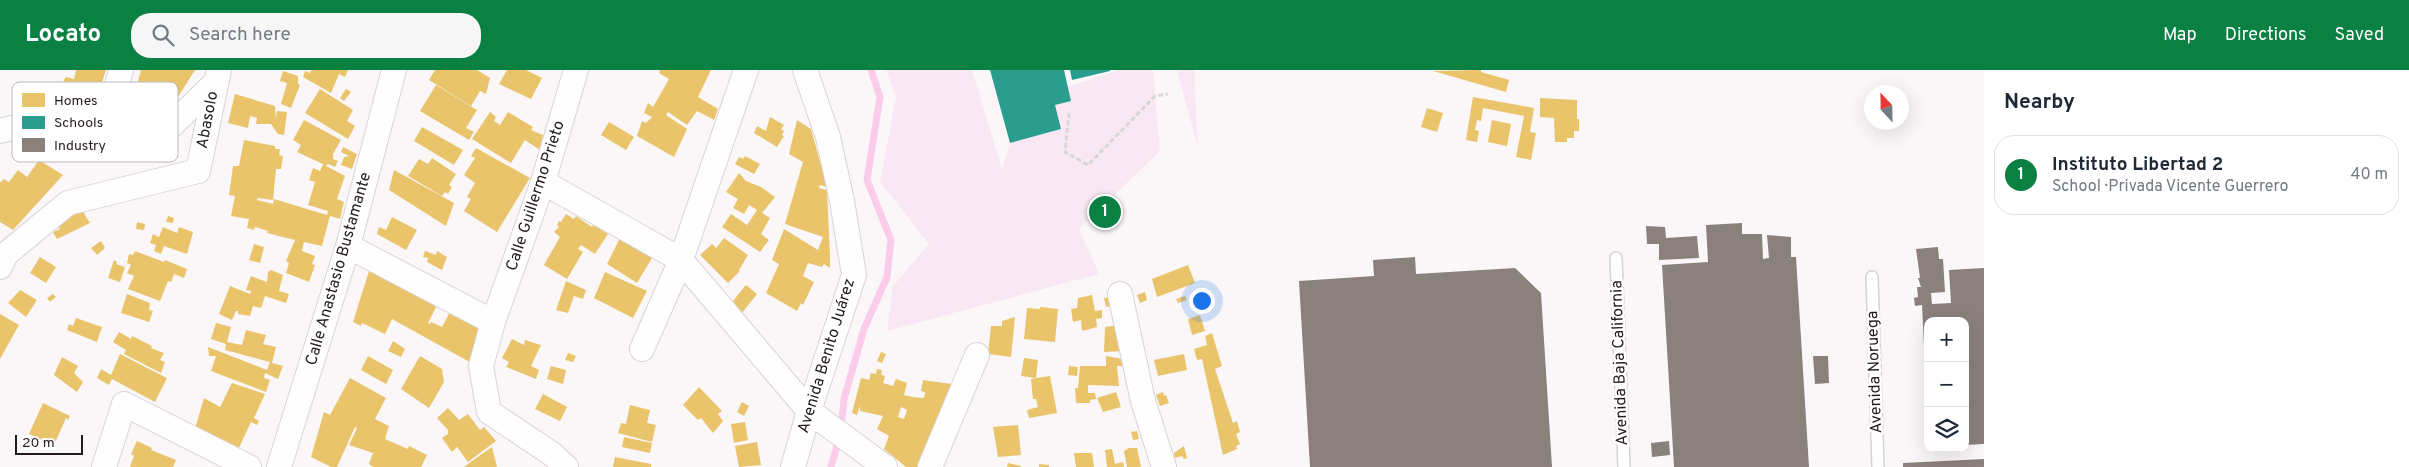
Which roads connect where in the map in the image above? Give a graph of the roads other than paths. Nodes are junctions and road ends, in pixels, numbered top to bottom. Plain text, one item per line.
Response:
1 (394, 70) edge
2 (576, 70) edge
3 (746, 70) edge
4 (805, 70) edge
5 (217, 76) edge
6 (178, 118) edge
7 (543, 182) junction
8 (348, 246) junction
9 (1616, 258) dead end
10 (682, 260) junction
11 (0, 267) edge
12 (1872, 277) dead end
13 (1120, 294) dead end
14 (493, 322) junction
15 (642, 350) dead end
16 (977, 355) dead end
17 (809, 411) junction
18 (104, 467) edge
19 (248, 467) edge
20 (279, 467) edge
21 (566, 467) edge
22 (793, 467) edge
23 (885, 467) edge
24 (930, 467) edge
25 (1164, 467) edge
26 (1624, 467) edge
27 (1878, 467) edge

1 - 8 street, Calle Anastasio Bustamante
2 - 7 street, Calle Guillermo Prieto
3 - 10 street
4 - 17 street, Avenida Benito Juárez
5 - 6 street
5 - 11 street, Abasolo
7 - 10 street
7 - 14 street, Calle Guillermo Prieto
8 - 14 street
8 - 20 street, Calle Anastasio Bustamante
9 - 26 lane, Avenida Baja California
10 - 15 street
10 - 17 street
12 - 27 lane, Avenida Noruega
13 - 25 street
14 - 21 street, Calle Guillermo Prieto
16 - 24 street
17 - 22 street, Avenida Benito Juárez
17 - 23 street
18 - 19 street

